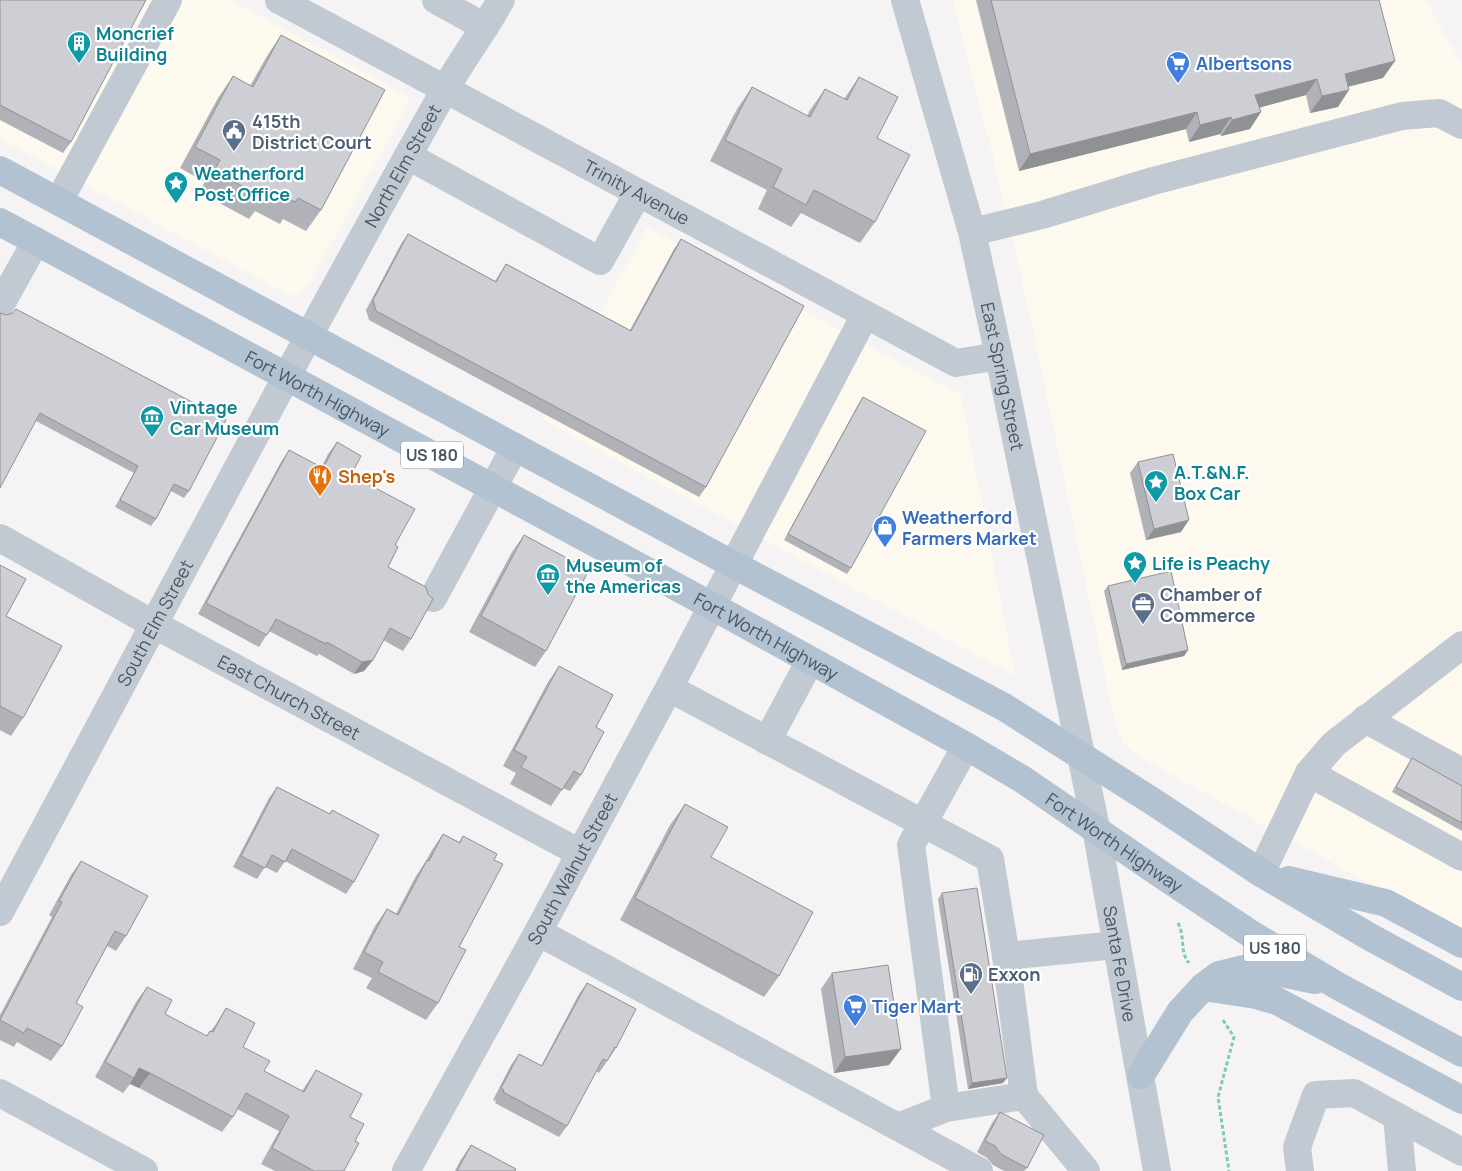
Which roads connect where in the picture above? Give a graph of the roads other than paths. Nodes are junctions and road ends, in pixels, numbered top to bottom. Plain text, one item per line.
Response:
1 (168, 0) edge
2 (279, 0) edge
3 (436, 0) edge
4 (501, 0) edge
5 (905, 0) edge
6 (485, 27) junction
7 (444, 90) junction
8 (1462, 125) edge
9 (408, 156) junction
10 (0, 170) edge
11 (638, 193) junction
12 (59, 201) junction
13 (0, 222) edge
14 (972, 232) junction
15 (36, 241) junction
16 (0, 306) edge
17 (865, 315) junction
18 (309, 336) junction
19 (999, 356) junction
20 (288, 376) junction
21 (515, 447) junction
22 (493, 488) junction
23 (0, 538) edge
24 (734, 565) junction
25 (433, 598) edge
26 (712, 606) junction
27 (155, 625) junction
28 (1462, 645) edge
29 (810, 661) junction
30 (669, 688) junction
31 (1365, 719) junction
32 (767, 741) junction
33 (966, 746) junction
34 (1081, 757) junction
35 (1462, 772) edge
36 (1309, 773) junction
37 (923, 823) junction
38 (1096, 828) junction
39 (580, 853) junction
40 (1462, 857) edge
41 (1261, 873) junction
42 (0, 912) edge
43 (538, 932) junction
44 (1116, 944) junction
45 (1462, 944) edge
46 (1006, 956) junction
47 (1336, 985) junction
48 (1203, 987) junction
49 (1462, 987) edge
50 (1462, 1054) edge
51 (1141, 1075) junction
52 (0, 1093) edge
53 (1024, 1096) junction
54 (1462, 1100) edge
55 (946, 1108) junction
56 (1396, 1117) junction
57 (898, 1127) junction
58 (1462, 1152) edge
59 (144, 1171) edge
60 (406, 1171) edge
61 (979, 1171) edge
62 (1086, 1171) edge
63 (1157, 1171) edge
64 (1300, 1171) edge
65 (1402, 1171) edge

1 - 12 street
2 - 7 street, Trinity Avenue
3 - 6 street
4 - 6 street, North Elm Street
5 - 14 street, East Spring Street
6 - 7 street, North Elm Street
7 - 9 street, North Elm Street
7 - 11 street, Trinity Avenue
8 - 14 street
9 - 11 street
9 - 18 street, North Elm Street
10 - 12 main road, US 180
11 - 17 street, Trinity Avenue
12 - 18 main road, US 180
13 - 15 main road, Fort Worth Highway / US 180
14 - 19 street, East Spring Street
15 - 16 street
15 - 20 main road, Fort Worth Highway / US 180
17 - 19 street, Trinity Avenue
17 - 24 street, South Walnut Street
18 - 20 street, South Elm Street
18 - 21 main road, US 180
19 - 34 street, East Spring Street
20 - 22 main road, Fort Worth Highway / US 180
20 - 27 street, South Elm Street
21 - 22 street
21 - 24 main road, US 180
22 - 25 street
22 - 26 main road, Fort Worth Highway / US 180
23 - 27 street, East Church Street
24 - 26 street, South Walnut Street
24 - 34 main road, US 180
26 - 29 main road, Fort Worth Highway / US 180
26 - 30 street, South Walnut Street
27 - 39 street, East Church Street
27 - 42 street, South Elm Street
28 - 31 street
29 - 32 street
29 - 33 main road, Fort Worth Highway / US 180
30 - 32 street
30 - 39 street, South Walnut Street
31 - 35 street
31 - 36 street
32 - 37 street
33 - 37 street
33 - 38 main road, Fort Worth Highway / US 180
34 - 38 street, Santa Fe Drive
34 - 41 main road, US 180
36 - 40 street
36 - 41 street
37 - 46 street
37 - 55 street
38 - 44 street, Santa Fe Drive
38 - 47 main road, Fort Worth Highway / US 180
39 - 43 street, South Walnut Street
41 - 45 main road
41 - 49 main road, US 180
43 - 57 street
43 - 60 street, South Walnut Street
44 - 46 street
44 - 51 street, Santa Fe Drive
46 - 53 street
47 - 48 main road
47 - 50 main road, Fort Worth Highway / US 180
48 - 51 main road
48 - 54 main road
51 - 63 street, Santa Fe Drive
52 - 59 street
53 - 55 street
53 - 62 street
55 - 57 street
56 - 58 street
56 - 64 street
56 - 65 street
57 - 61 street

